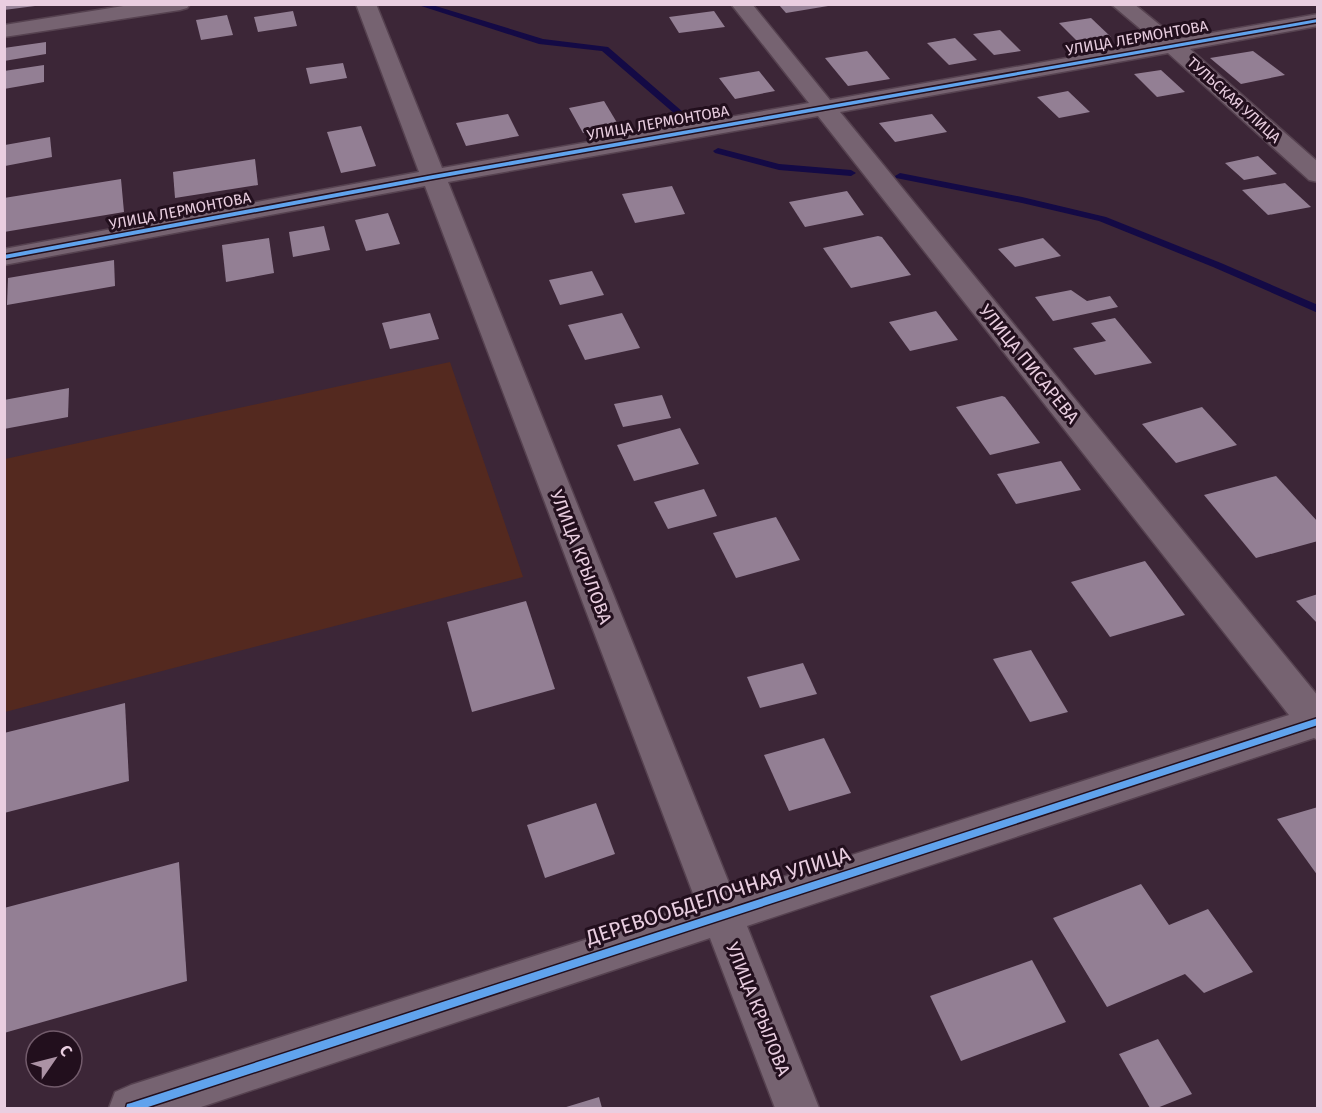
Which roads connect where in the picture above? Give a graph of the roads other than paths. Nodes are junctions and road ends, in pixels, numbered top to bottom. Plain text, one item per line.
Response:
1 (180, 4) edge
2 (366, 4) edge
3 (741, 4) edge
4 (1121, 4) edge
5 (1317, 20) edge
6 (4, 31) edge
7 (1172, 45) junction
8 (822, 107) junction
9 (1317, 175) edge
10 (432, 177) junction
11 (4, 257) edge
12 (1317, 722) edge
13 (721, 914) junction
14 (131, 1108) edge
15 (798, 1108) edge

1 - 6 street
2 - 10 street, УЛИЦА КРЫЛОВА
3 - 8 street, УЛИЦА ПИСАРЕВА
4 - 7 street, ТУЛЬСКАЯ УЛИЦА
5 - 7 street, УЛИЦА ЛЕРМОНТОВА
7 - 8 street, УЛИЦА ЛЕРМОНТОВА
7 - 9 street, ТУЛЬСКАЯ УЛИЦА
8 - 10 street, УЛИЦА ЛЕРМОНТОВА
8 - 12 street, УЛИЦА ПИСАРЕВА
10 - 11 street, УЛИЦА ЛЕРМОНТОВА
10 - 13 street, УЛИЦА КРЫЛОВА
12 - 13 street, ДЕРЕВООБДЕЛОЧНАЯ УЛИЦА
13 - 14 street, ДЕРЕВООБДЕЛОЧНАЯ УЛИЦА
13 - 15 street, УЛИЦА КРЫЛОВА

